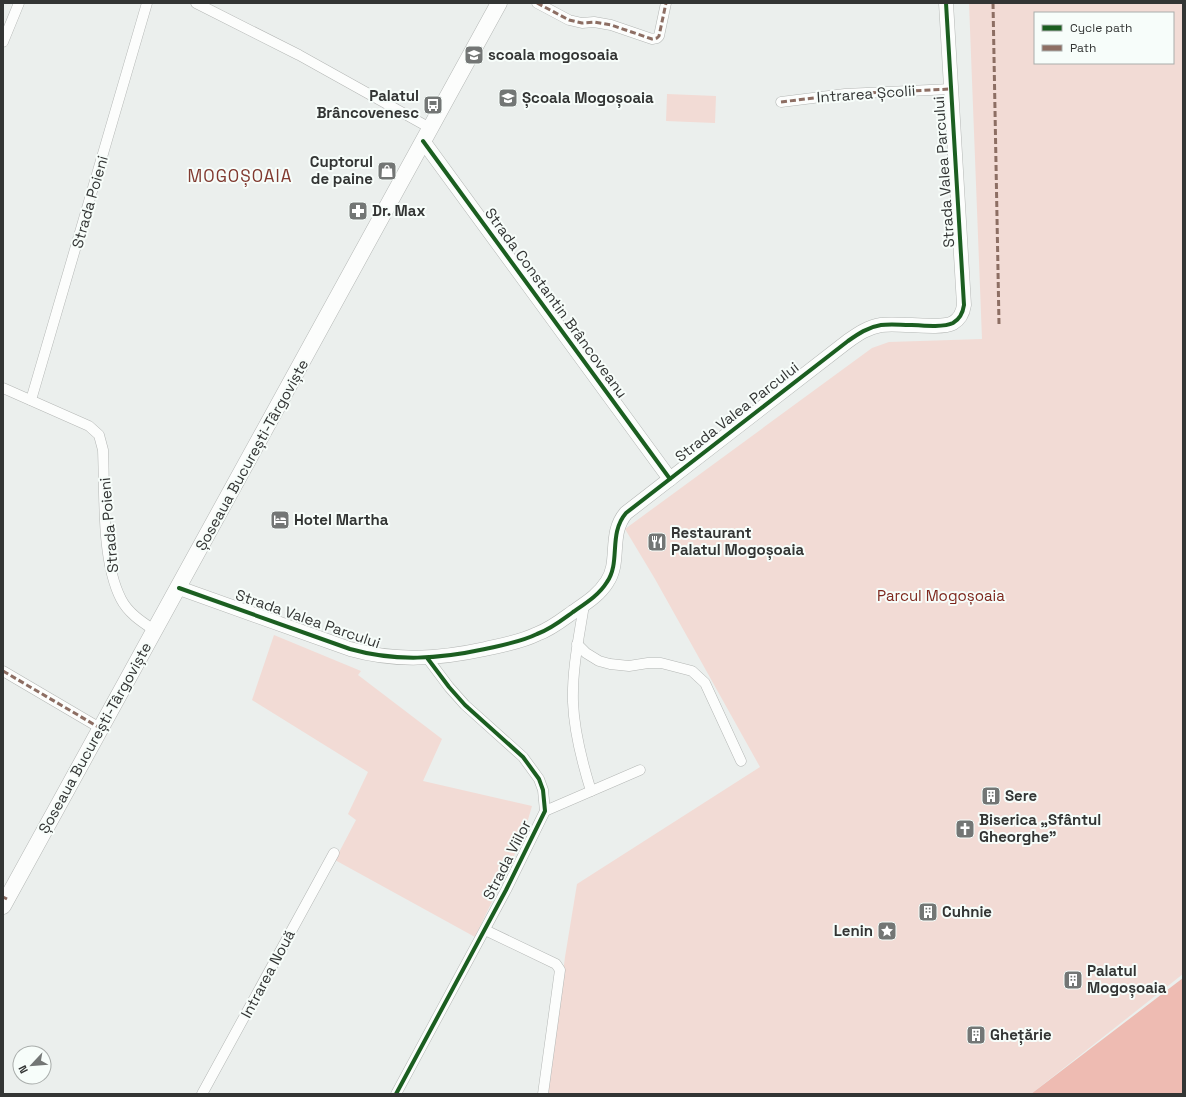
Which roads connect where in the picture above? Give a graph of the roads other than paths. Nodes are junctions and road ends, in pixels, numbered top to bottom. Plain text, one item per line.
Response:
1 (19, 3) edge
2 (147, 3) edge
3 (499, 3) edge
4 (537, 3) edge
5 (666, 3) edge
6 (946, 3) edge
7 (198, 4) edge
8 (3, 42) edge
9 (951, 89) junction
10 (781, 102) dead end
11 (426, 135) junction
12 (3, 388) edge
13 (31, 400) junction
14 (670, 479) junction
15 (179, 588) junction
16 (584, 605) junction
17 (154, 630) junction
18 (577, 644) junction
19 (428, 659) junction
20 (3, 671) edge
21 (100, 728) junction
22 (741, 761) dead end
23 (640, 770) dead end
24 (591, 791) junction
25 (545, 811) junction
26 (334, 853) dead end
27 (4, 901) edge
28 (485, 930) junction
29 (202, 1094) edge
30 (396, 1094) edge
31 (544, 1094) edge

1 - 8 street
2 - 13 street, Strada Poieni
3 - 11 main road, Șoseaua București-Târgoviște
4 - 5 street
6 - 9 street, Strada Valea Parcului
7 - 11 street, Strada Constantin Brâncoveanu
9 - 10 street, Intrarea Școlii
9 - 14 street, Strada Valea Parcului
11 - 14 street, Strada Constantin Brâncoveanu
11 - 15 main road, Șoseaua București-Târgoviște
12 - 13 street, Strada Poieni
13 - 17 street, Strada Poieni
14 - 16 street, Strada Valea Parcului
15 - 17 main road, Șoseaua București-Târgoviște
15 - 19 street, Strada Valea Parcului
16 - 18 street
16 - 19 street, Strada Valea Parcului
17 - 21 main road, Șoseaua București-Târgoviște
18 - 22 street
18 - 24 street
19 - 25 street, Strada Viilor
20 - 21 street
21 - 27 main road, Șoseaua București-Târgoviște
23 - 24 street
24 - 25 street
25 - 28 street, Strada Viilor
26 - 29 street, Intrarea Nouă
28 - 30 street, Strada Viilor
28 - 31 street

